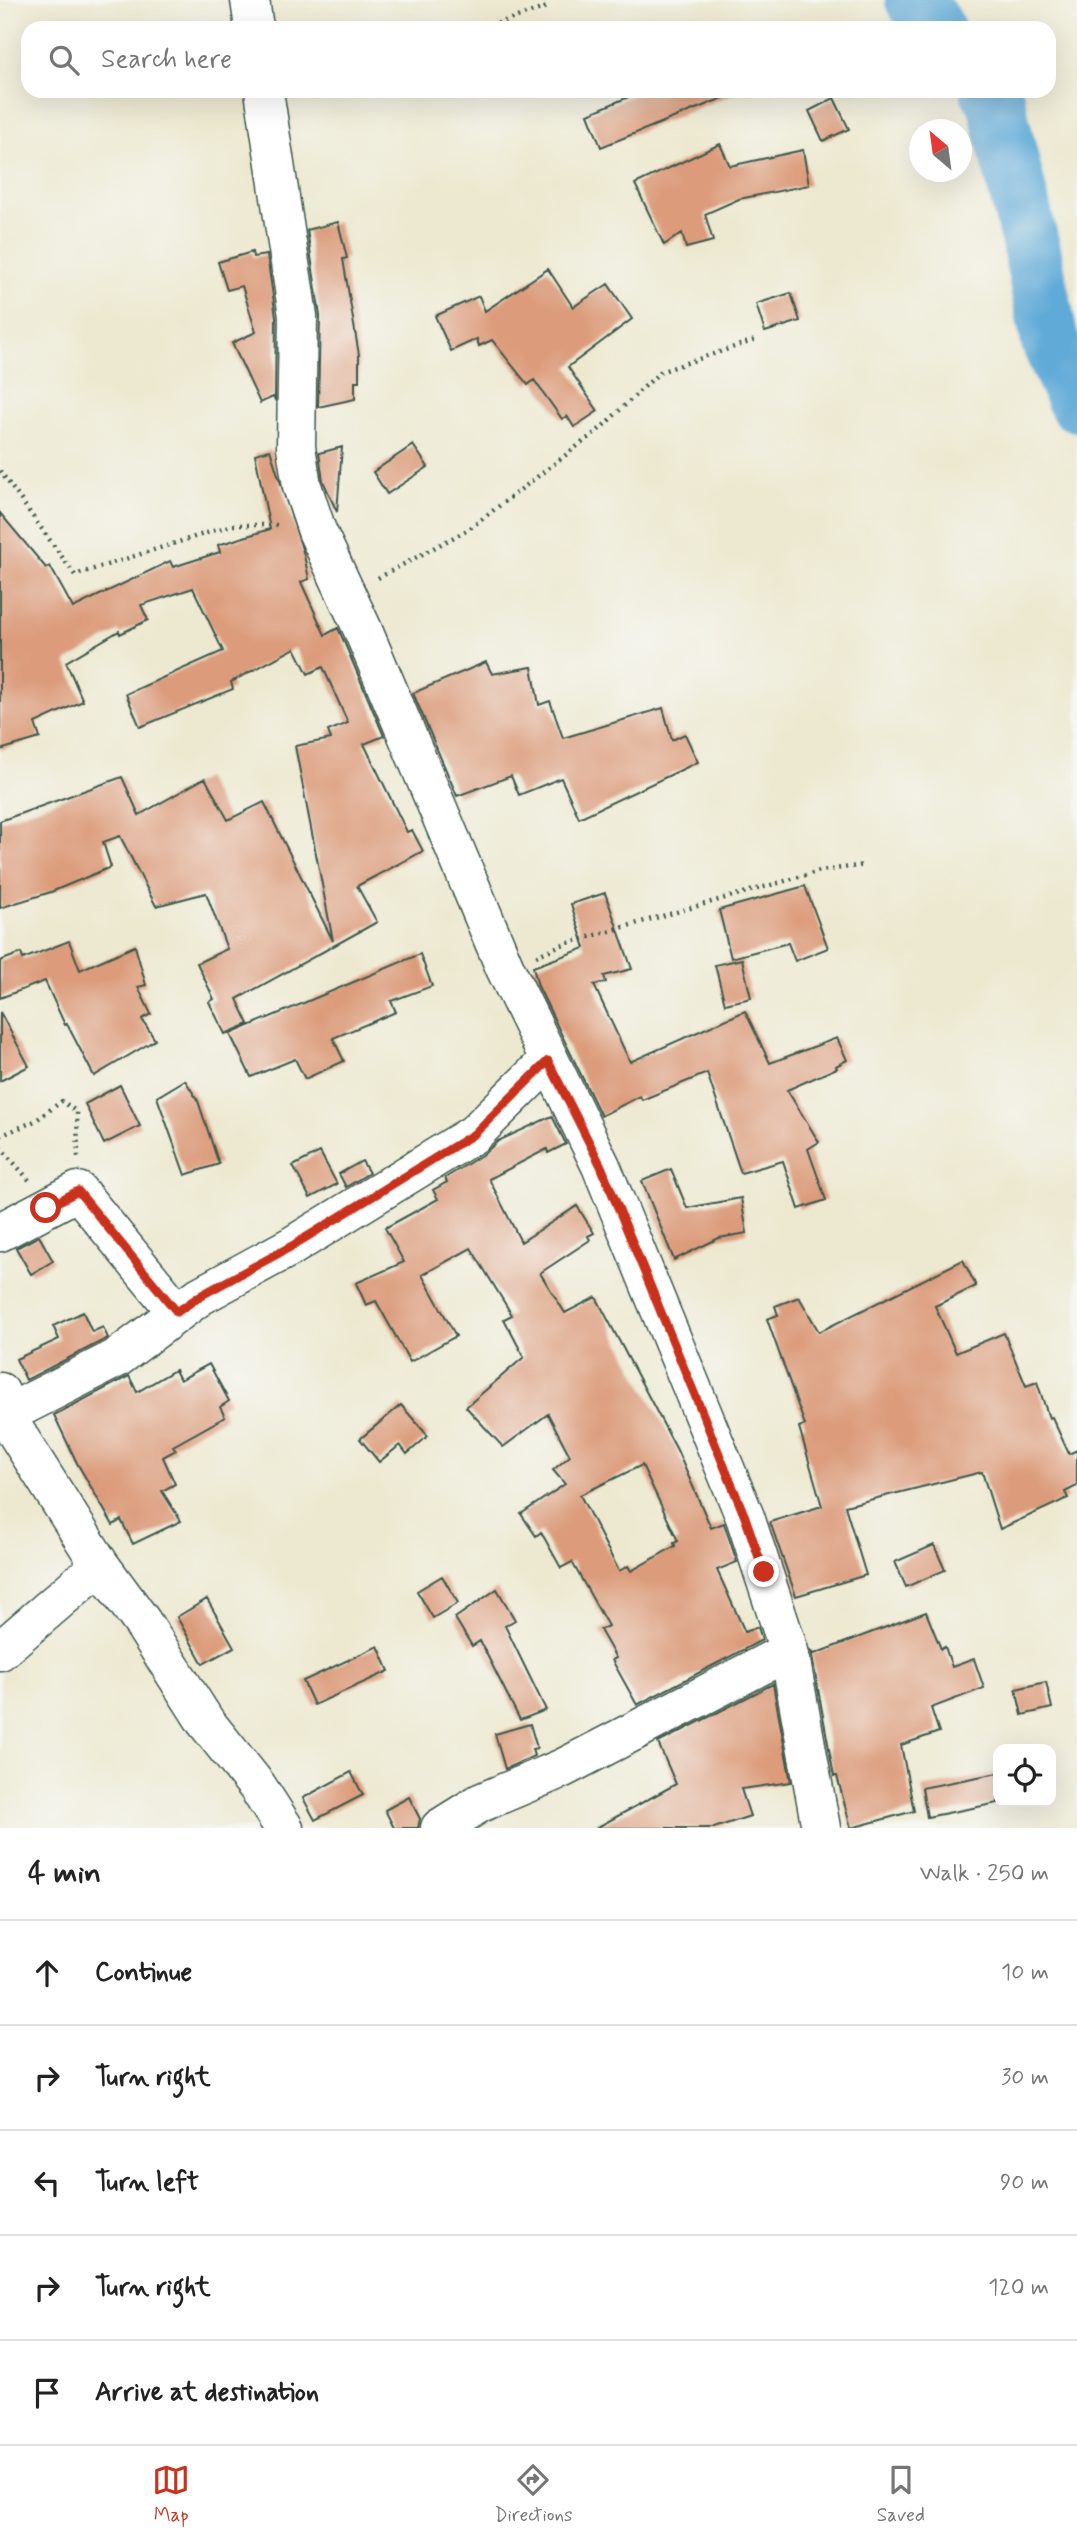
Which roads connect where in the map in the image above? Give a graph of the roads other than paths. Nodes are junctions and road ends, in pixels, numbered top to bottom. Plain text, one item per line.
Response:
1 (250, 0) edge
2 (253, 21) edge
3 (265, 98) edge
4 (548, 1061) junction
5 (0, 1232) edge
6 (177, 1312) junction
7 (3, 1403) edge
8 (100, 1565) junction
9 (0, 1651) edge
10 (789, 1651) junction
11 (284, 1828) edge
12 (440, 1828) edge
13 (821, 1828) edge

1 - 2 street
3 - 4 street
4 - 6 street
4 - 10 street
5 - 6 street
6 - 7 street
7 - 8 street
8 - 9 street
8 - 11 street
10 - 12 street
10 - 13 street

